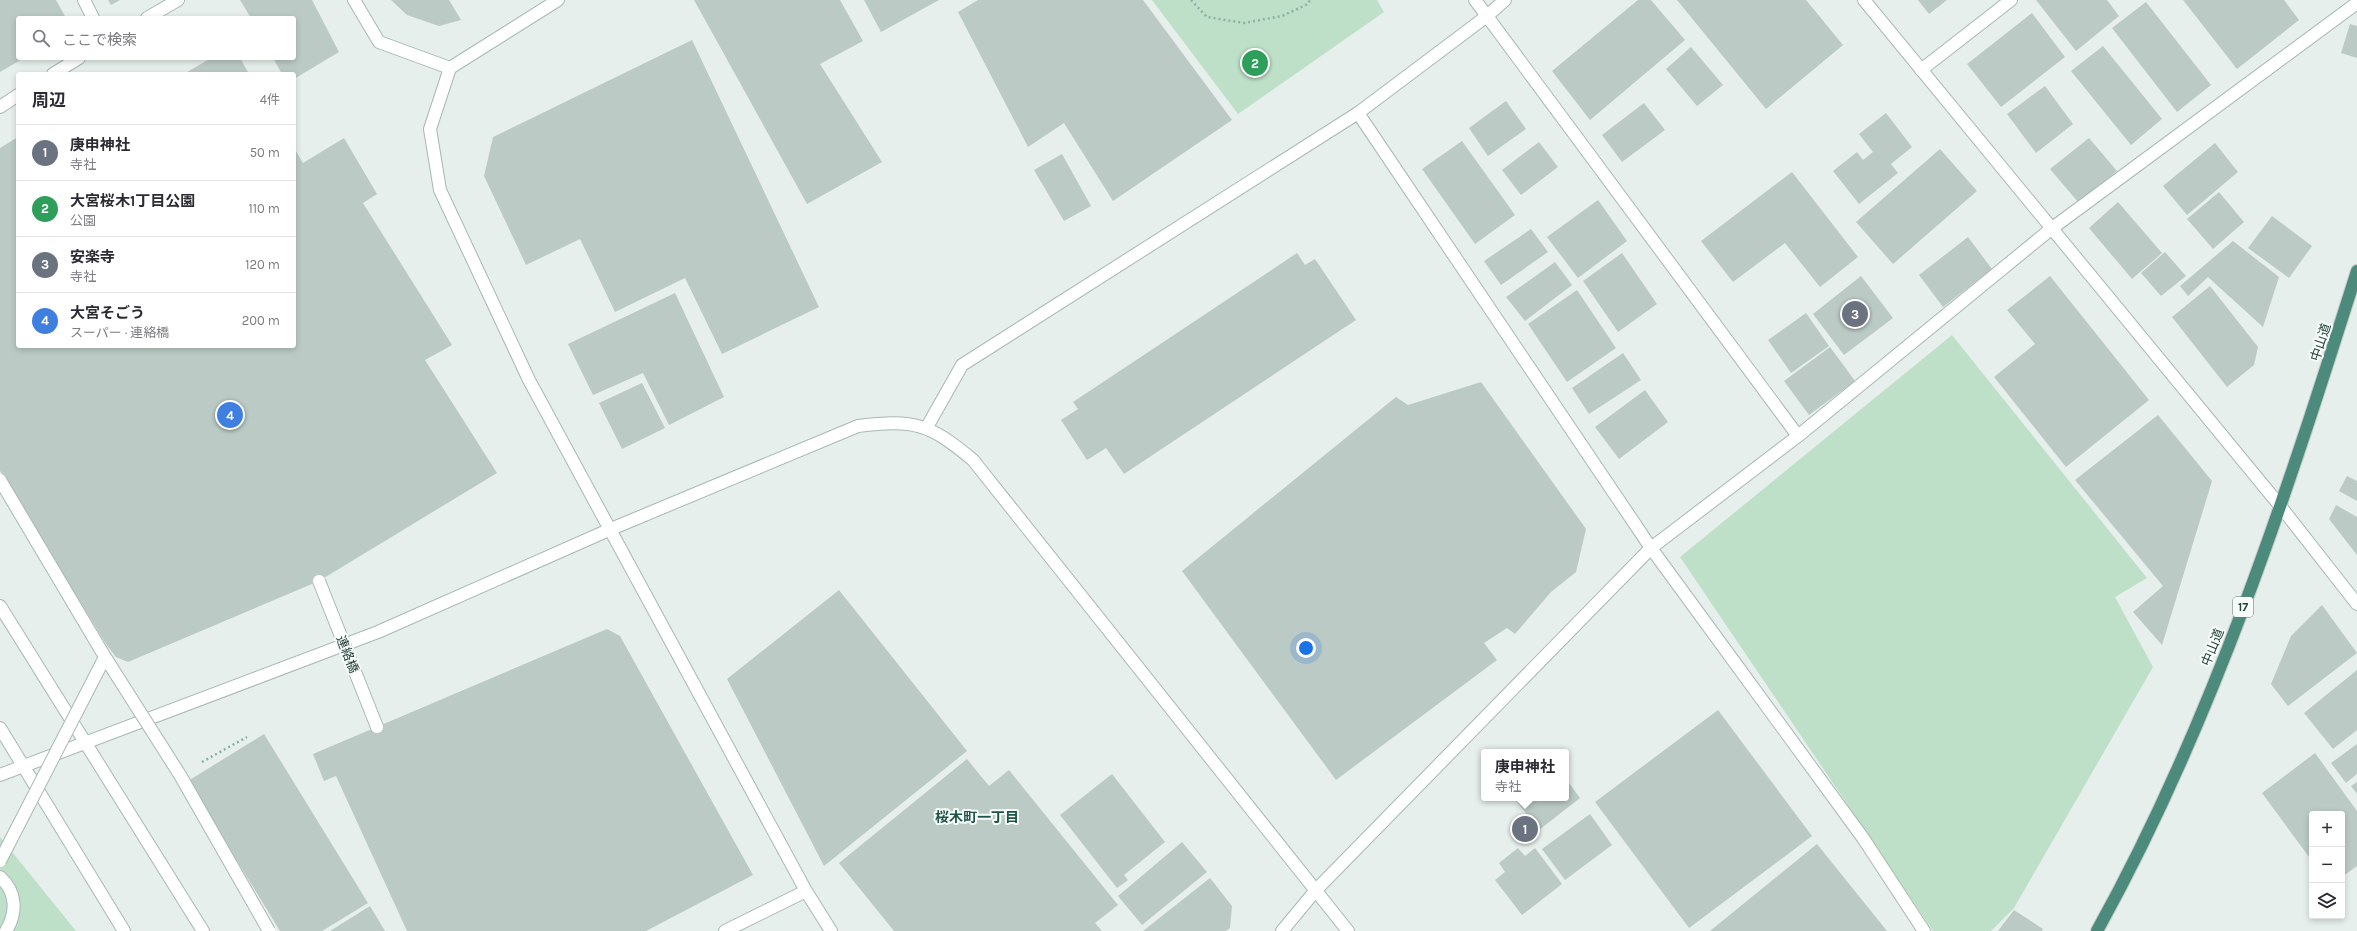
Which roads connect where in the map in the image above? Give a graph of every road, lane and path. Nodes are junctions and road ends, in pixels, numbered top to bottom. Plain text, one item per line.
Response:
1 (84, 0) edge
2 (178, 0) edge
3 (354, 0) edge
4 (558, 0) edge
5 (1191, 0) edge
6 (1310, 0) edge
7 (1475, 0) edge
8 (1505, 0) edge
9 (1864, 0) edge
10 (2011, 0) edge
11 (2357, 3) edge
12 (92, 16) edge
13 (150, 16) edge
14 (1487, 16) junction
15 (76, 60) edge
16 (450, 68) junction
17 (1921, 70) junction
18 (56, 72) edge
19 (16, 97) edge
20 (0, 107) edge
21 (1358, 112) junction
22 (2052, 229) junction
23 (2357, 271) edge
24 (927, 427) junction
25 (1798, 436) junction
26 (0, 480) edge
27 (2281, 507) junction
28 (610, 529) junction
29 (1651, 548) junction
30 (319, 581) dead end
31 (2357, 604) edge
32 (0, 606) edge
33 (105, 657) junction
34 (377, 727) dead end
35 (0, 728) edge
36 (247, 737) dead end
37 (85, 743) junction
38 (24, 766) junction
39 (0, 775) edge
40 (180, 775) junction
41 (0, 861) edge
42 (0, 877) edge
43 (1316, 890) junction
44 (806, 891) junction
45 (6, 931) edge
46 (124, 931) edge
47 (203, 931) edge
48 (269, 931) edge
49 (725, 931) edge
50 (831, 931) edge
51 (1282, 931) edge
52 (1348, 931) edge
53 (1924, 931) edge
54 (2097, 931) edge

1 - 12 street
2 - 13 street
3 - 16 street
4 - 16 street
5 - 6 path
7 - 14 street
8 - 14 street
9 - 17 street
10 - 17 street
11 - 22 street
14 - 21 street
14 - 25 street
15 - 18 street
16 - 28 street
17 - 22 street
19 - 20 street
21 - 24 street
21 - 29 street
22 - 25 street
22 - 27 street
23 - 27 highway, 中山道 / 17
24 - 28 street
24 - 43 street
25 - 29 street
26 - 33 street, bridge
27 - 31 street
27 - 54 highway, 中山道 / 17
28 - 37 street
28 - 44 street
29 - 43 street
29 - 53 street
30 - 34 street, 連絡橋, bridge
32 - 37 street
33 - 40 street, bridge
33 - 41 street, bridge
35 - 38 street
36 - 40 path
37 - 38 street
37 - 47 street
38 - 39 street
38 - 46 street
40 - 48 street, bridge
42 - 45 street
43 - 51 street
43 - 52 street
44 - 49 street
44 - 50 street

